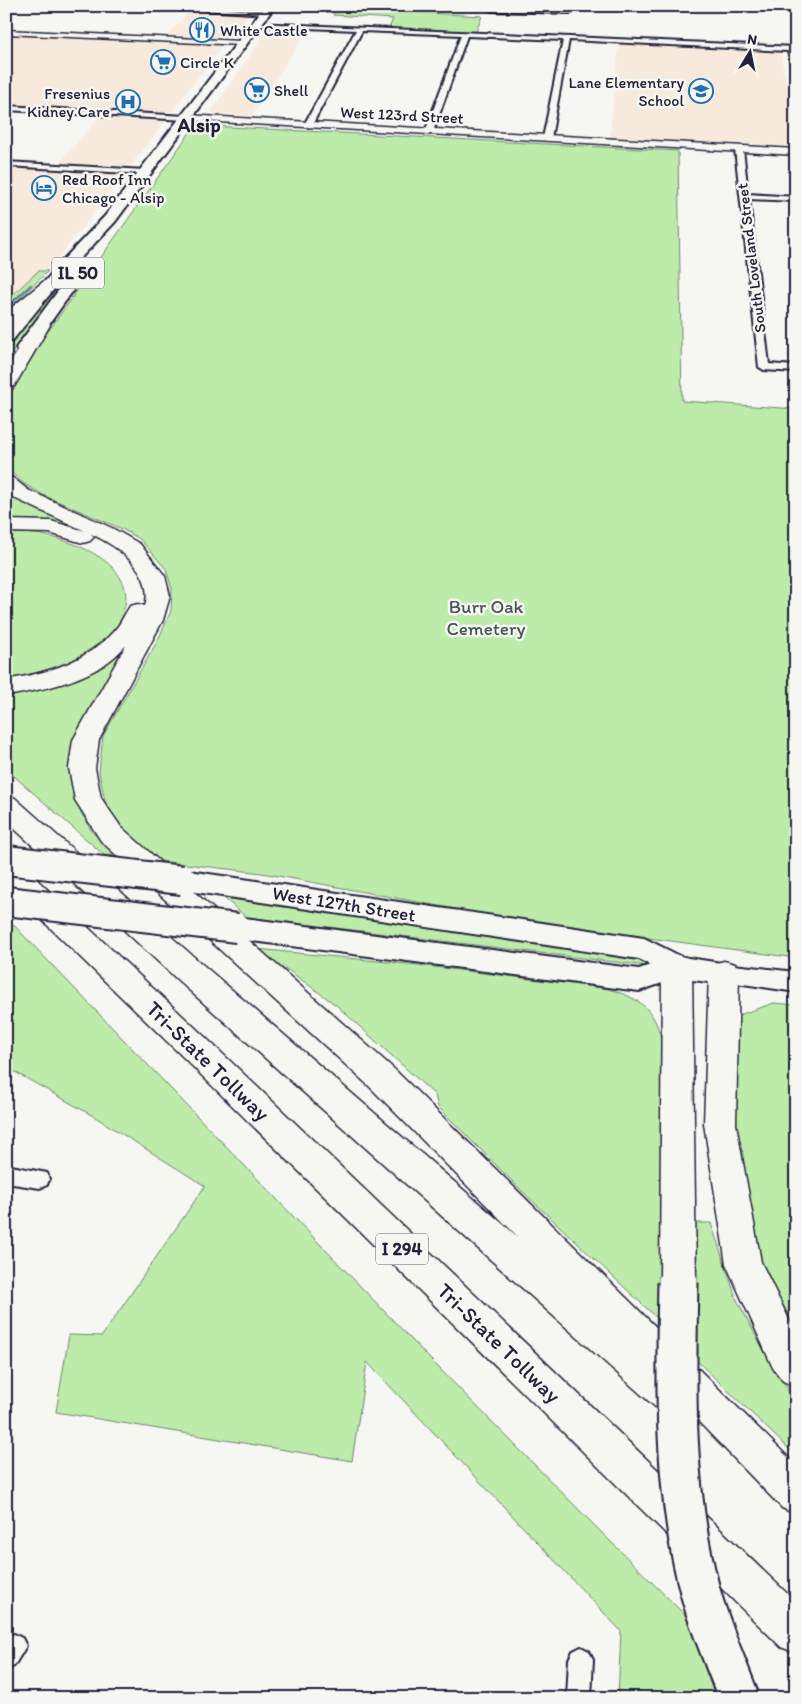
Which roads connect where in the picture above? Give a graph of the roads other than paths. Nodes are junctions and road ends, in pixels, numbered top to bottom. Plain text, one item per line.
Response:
1 (147, 6) edge
2 (480, 6) edge
3 (268, 9) edge
4 (570, 10) dead end
5 (257, 24) junction
6 (483, 26) dead end
7 (360, 28) junction
8 (6, 32) edge
9 (465, 33) junction
10 (480, 34) junction
11 (566, 38) junction
12 (242, 43) junction
13 (793, 49) edge
14 (796, 72) edge
15 (6, 108) edge
16 (186, 118) junction
17 (308, 125) junction
18 (429, 132) junction
19 (547, 138) junction
20 (739, 148) junction
21 (796, 152) edge
22 (6, 164) edge
23 (146, 172) junction
24 (744, 196) junction
25 (796, 199) edge
26 (110, 219) junction
27 (50, 284) junction
28 (6, 321) edge
29 (42, 325) junction
30 (6, 338) edge
31 (796, 369) edge
32 (6, 372) edge
33 (6, 385) edge
34 (6, 482) edge
35 (6, 526) edge
36 (6, 688) edge
37 (6, 805) edge
38 (6, 860) edge
39 (6, 868) edge
40 (6, 901) edge
41 (677, 967) junction
42 (724, 973) junction
43 (796, 982) edge
44 (6, 1174) edge
45 (40, 1179) dead end
46 (796, 1368) edge
47 (796, 1494) edge
48 (796, 1505) edge
49 (796, 1632) edge
50 (581, 1659) dead end
51 (579, 1698) edge
52 (739, 1698) edge

1 - 3 street
2 - 4 street
3 - 5 main road, IL 50
5 - 7 street
5 - 12 main road, IL 50
6 - 10 street
7 - 9 street
7 - 17 street
8 - 12 street
9 - 10 street
9 - 18 street
10 - 11 street
11 - 13 street
11 - 19 street
12 - 16 main road, IL 50
13 - 14 street
15 - 16 street, West 123rd Street
16 - 17 street, West 123rd Street
16 - 23 main road, IL 50
17 - 18 street, West 123rd Street
18 - 19 street, West 123rd Street
19 - 20 street, West 123rd Street
20 - 21 street, West 123rd Street
20 - 24 street, South Loveland Street
22 - 23 street
23 - 26 main road, IL 50
24 - 25 street
24 - 31 street, South Loveland Street
26 - 27 main road, IL 50
26 - 29 main road, IL 50
27 - 28 highway
27 - 30 main road, IL 50
29 - 32 main road, IL 50
29 - 33 highway
34 - 47 highway
35 - 36 highway
37 - 48 highway
38 - 41 main road, West 127th Street, bridge
39 - 49 highway, Tri-State Tollway / I 294
40 - 41 main road, West 127th Street, bridge
41 - 42 main road, West 127th Street
41 - 52 highway, bridge
42 - 43 main road, West 127th Street
42 - 46 highway
44 - 45 street
50 - 51 street

